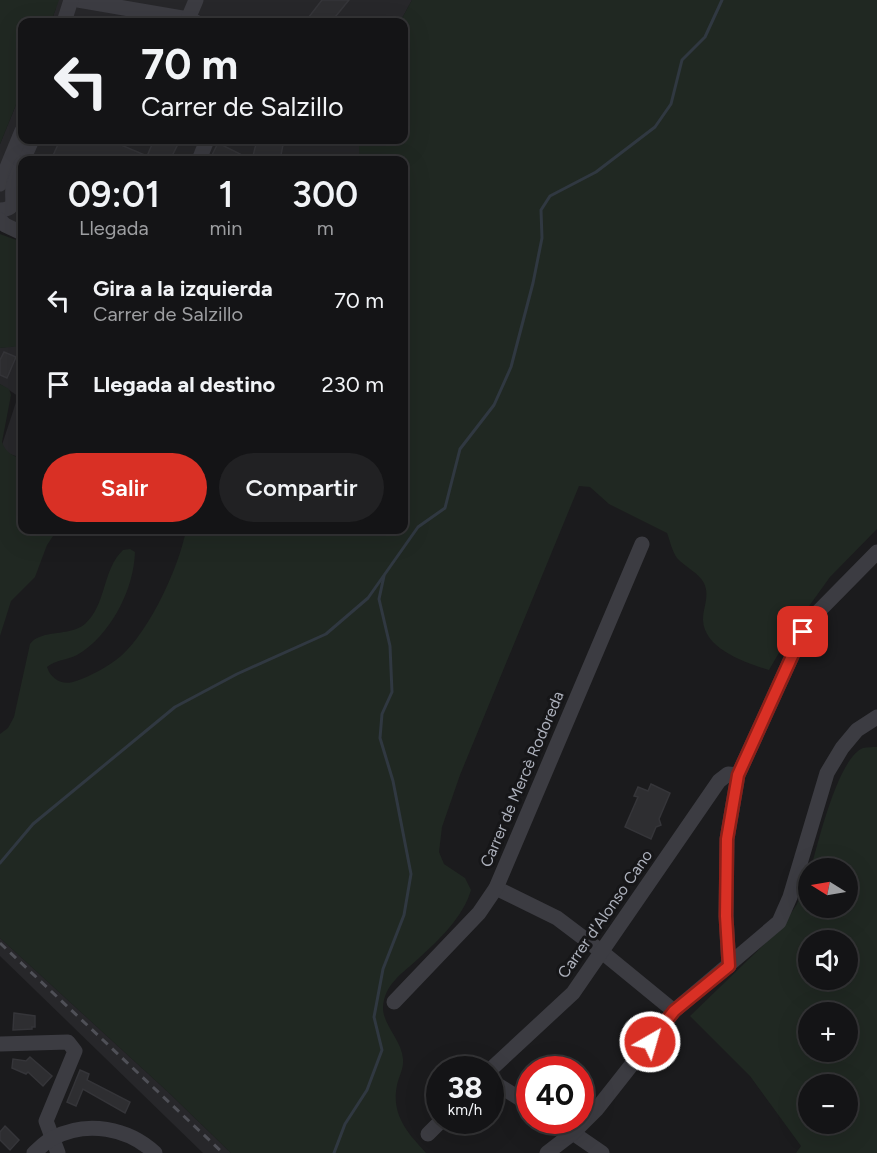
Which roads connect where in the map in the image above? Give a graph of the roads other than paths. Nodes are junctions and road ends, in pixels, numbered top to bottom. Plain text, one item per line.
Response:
1 (71, 0) edge
2 (80, 0) edge
3 (196, 0) edge
4 (65, 18) edge
5 (76, 18) edge
6 (176, 18) edge
7 (193, 18) edge
8 (18, 144) edge
9 (18, 169) edge
10 (7, 184) edge
11 (14, 207) edge
12 (0, 220) edge
13 (18, 231) edge
14 (642, 544) dead end
15 (877, 552) edge
16 (877, 717) edge
17 (738, 775) junction
18 (496, 888) junction
19 (602, 952) junction
20 (729, 966) junction
21 (394, 1002) dead end
22 (674, 1011) junction
23 (0, 1044) edge
24 (504, 1057) edge
25 (594, 1110) edge
26 (572, 1134) edge
27 (574, 1134) edge
28 (52, 1138) junction
29 (34, 1153) edge
30 (58, 1153) edge
31 (155, 1153) edge
32 (547, 1153) edge
33 (602, 1153) edge

1 - 4 street
2 - 5 street
2 - 6 street
3 - 7 street
8 - 10 street
9 - 10 street
10 - 11 street
12 - 13 street
14 - 18 street, Carrer de Mercè Rodoreda
15 - 17 street
16 - 20 street
17 - 19 street, Carrer d'Alonso Cano
17 - 20 street
18 - 19 street
18 - 21 street, Carrer de Mercè Rodoreda
19 - 22 street
19 - 24 street, Carrer d'Alonso Cano
20 - 22 street
22 - 25 street
23 - 28 street
26 - 32 street
27 - 33 street
28 - 29 street
28 - 30 street
28 - 31 street

